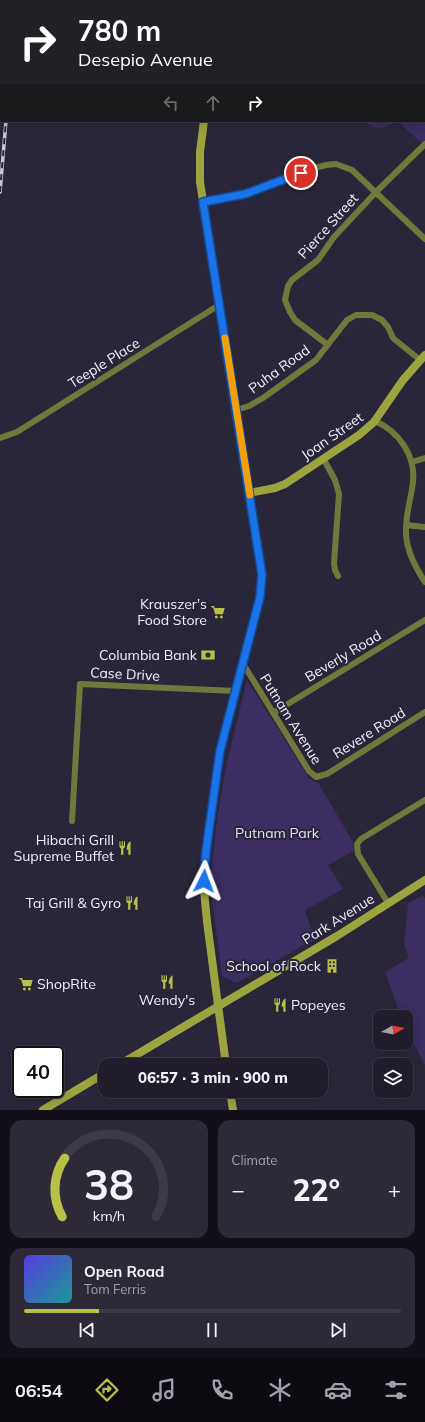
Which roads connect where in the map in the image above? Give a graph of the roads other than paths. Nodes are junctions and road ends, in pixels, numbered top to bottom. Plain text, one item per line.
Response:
1 (204, 122) edge
2 (424, 144) edge
3 (376, 192) junction
4 (203, 202) junction
5 (425, 239) edge
6 (219, 305) junction
7 (328, 345) junction
8 (423, 358) edge
9 (236, 410) junction
10 (375, 421) junction
11 (0, 438) edge
12 (323, 458) junction
13 (425, 458) edge
14 (412, 462) junction
15 (249, 492) junction
16 (406, 525) junction
17 (425, 527) edge
18 (338, 576) dead end
19 (425, 582) edge
20 (425, 620) edge
21 (242, 662) junction
22 (235, 691) junction
23 (425, 712) edge
24 (273, 713) junction
25 (327, 774) joint
26 (425, 800) edge
27 (72, 821) dead end
28 (425, 880) edge
29 (388, 903) junction
30 (218, 1006) junction
31 (131, 1058) edge
32 (225, 1058) edge
33 (98, 1077) edge
34 (231, 1098) edge
35 (43, 1110) edge
36 (233, 1110) edge

1 - 4 street
2 - 3 street, Pierce Street
3 - 4 street
3 - 5 street
3 - 7 street, Pierce Street
4 - 6 street
6 - 9 street
6 - 11 street, Teeple Place
7 - 8 street, Puha Road
7 - 9 street, Puha Road
8 - 10 street, Joan Street
9 - 15 street
10 - 12 street, Joan Street
10 - 14 street
12 - 15 street, Joan Street
12 - 18 street
13 - 14 street
14 - 16 street
15 - 21 street
16 - 17 street
16 - 19 street
20 - 24 street, Beverly Road
21 - 22 street
21 - 24 street, Putnam Avenue
22 - 27 street, Case Drive
22 - 30 street
23 - 25 street, Revere Road
24 - 25 street, Putnam Avenue
26 - 29 street
28 - 29 street, Park Avenue
29 - 30 street, Park Avenue
30 - 31 street, Park Avenue
30 - 32 street
33 - 35 street
34 - 36 street

